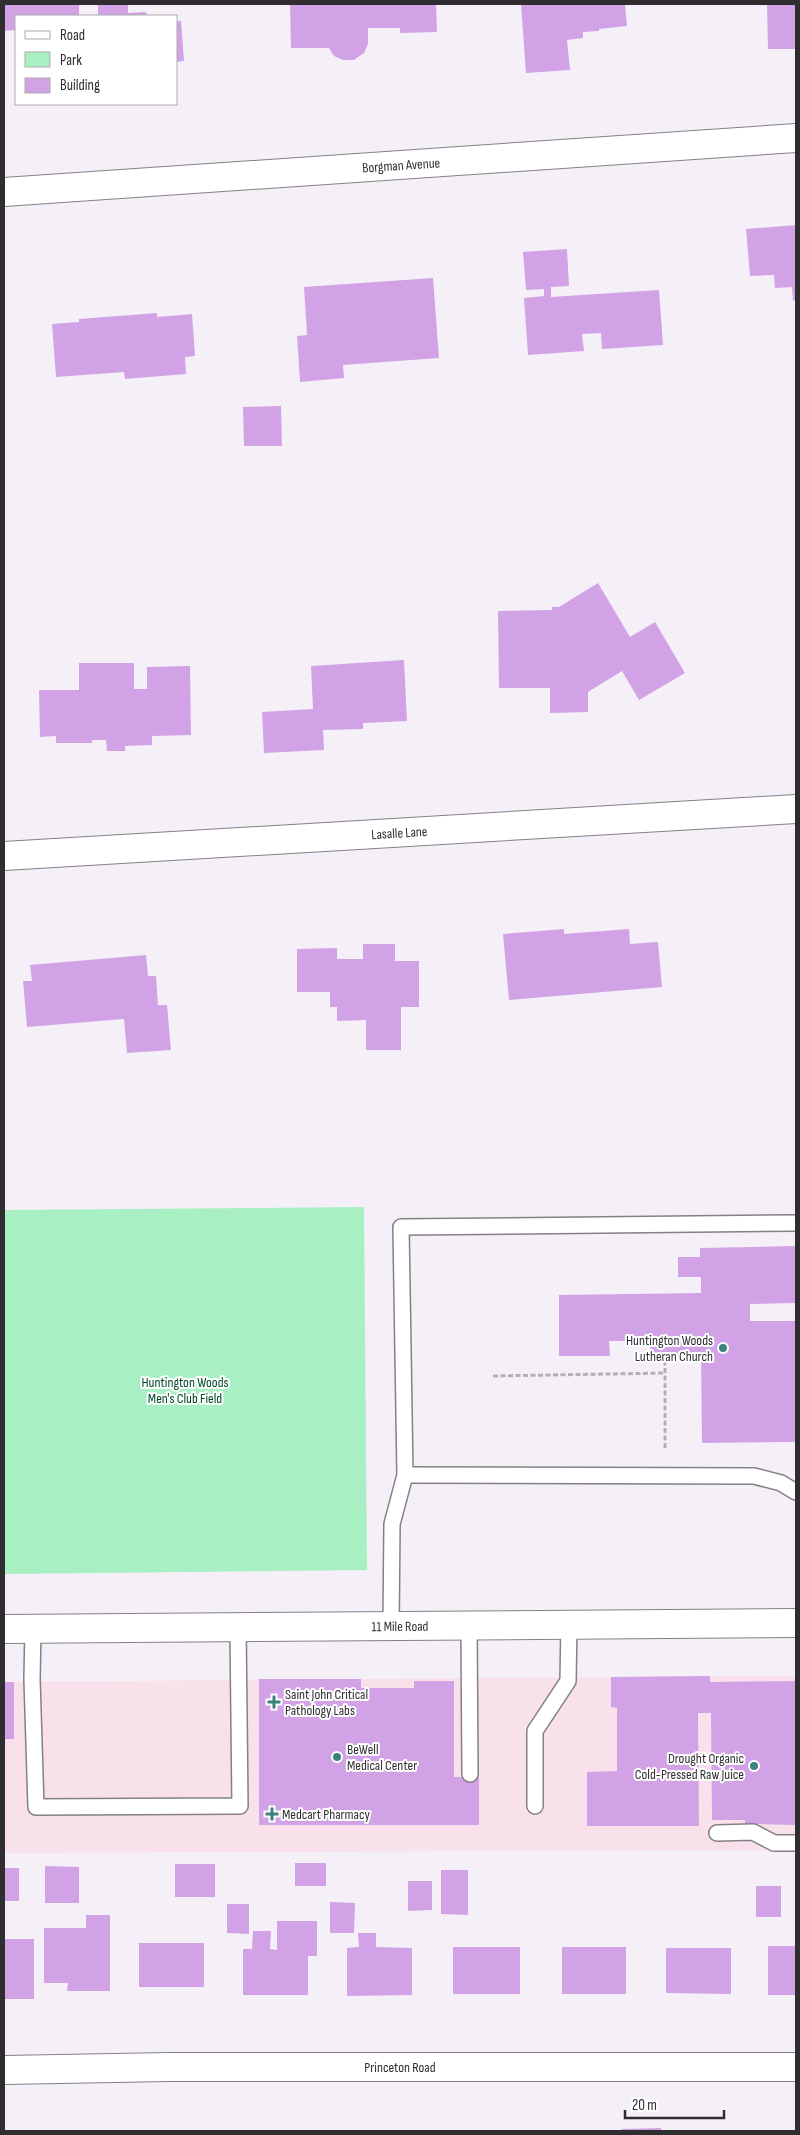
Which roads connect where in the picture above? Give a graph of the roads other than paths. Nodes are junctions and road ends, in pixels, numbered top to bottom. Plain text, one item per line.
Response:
1 (796, 138) edge
2 (4, 192) edge
3 (796, 809) edge
4 (4, 856) edge
5 (796, 1223) edge
6 (405, 1475) junction
7 (796, 1492) edge
8 (796, 1623) edge
9 (469, 1625) junction
10 (569, 1625) junction
11 (391, 1626) junction
12 (238, 1627) junction
13 (4, 1628) edge
14 (33, 1628) junction
15 (470, 1774) dead end
16 (535, 1806) dead end
17 (717, 1833) dead end
18 (796, 1843) edge
19 (796, 2067) edge
20 (4, 2070) edge

1 - 2 street, Borgman Avenue
3 - 4 street, Lasalle Lane
5 - 6 lane
6 - 7 lane
6 - 11 lane
8 - 10 street, 11 Mile Road
9 - 10 street, 11 Mile Road
9 - 11 street, 11 Mile Road
9 - 15 lane
10 - 16 lane
11 - 12 street, 11 Mile Road
12 - 14 street, 11 Mile Road
12 - 14 lane
13 - 14 street, 11 Mile Road
17 - 18 lane
19 - 20 street, Princeton Road

